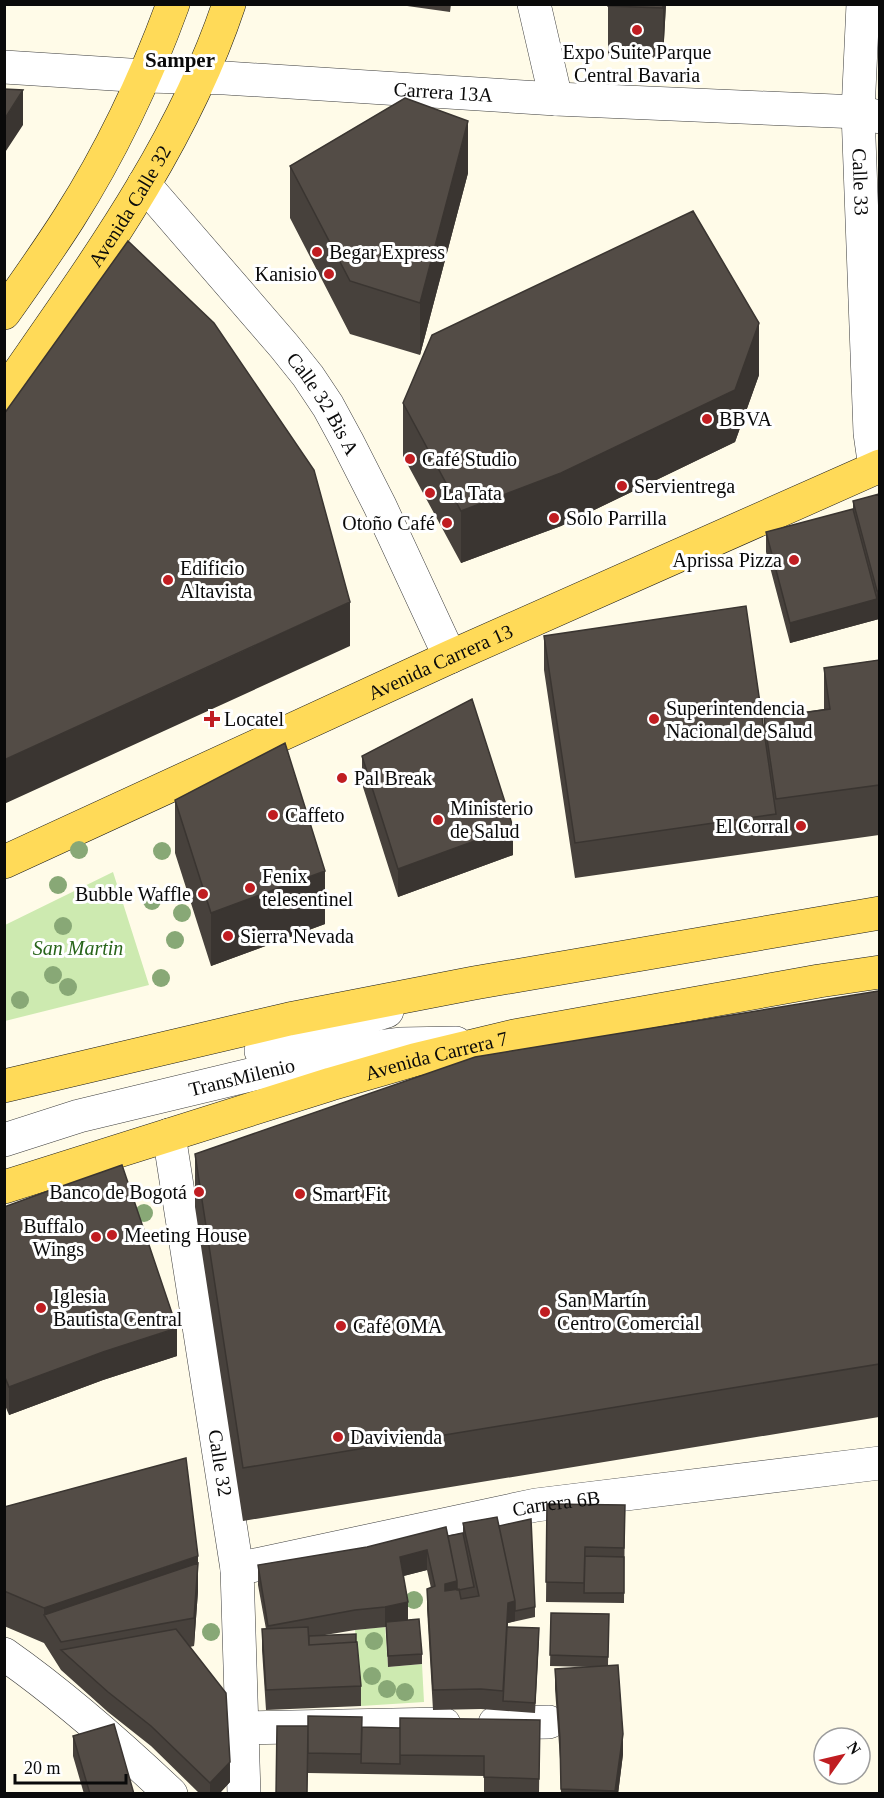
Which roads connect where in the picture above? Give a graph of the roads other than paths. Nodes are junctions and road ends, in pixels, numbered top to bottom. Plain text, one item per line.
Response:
1 (173, 4) edge
2 (229, 4) edge
3 (534, 4) edge
4 (862, 4) edge
5 (4, 67) edge
6 (145, 76) junction
7 (200, 77) junction
8 (556, 99) junction
9 (869, 115) edge
10 (144, 184) junction
11 (4, 313) edge
12 (4, 394) edge
13 (877, 467) edge
14 (450, 657) junction
15 (4, 862) edge
16 (879, 913) edge
17 (879, 972) edge
18 (474, 983) junction
19 (484, 1043) junction
20 (4, 1086) edge
21 (4, 1125) edge
22 (169, 1135) junction
23 (4, 1140) edge
24 (4, 1187) edge
25 (879, 1463) edge
26 (237, 1569) junction
27 (4, 1654) edge
28 (549, 1722) dead end
29 (242, 1728) junction
30 (171, 1794) edge
31 (244, 1794) edge

1 - 6 main road
2 - 7 main road, Avenida Calle 32
3 - 8 street
4 - 9 street, Calle 33
5 - 6 street, Carrera 13A
6 - 7 street, Carrera 13A
6 - 11 main road
7 - 8 street, Carrera 13A
7 - 10 main road, Avenida Calle 32
8 - 9 street, Carrera 13A
9 - 13 street, Calle 33
10 - 12 main road, Avenida Calle 32
10 - 14 street, Calle 32 Bis A
13 - 14 main road, Avenida Carrera 13
14 - 15 main road, Avenida Carrera 13
16 - 18 main road
17 - 19 main road, Avenida Carrera 7
18 - 20 main road
18 - 21 street, TransMilenio
19 - 22 main road, Avenida Carrera 7
19 - 23 street, TransMilenio
22 - 24 main road, Avenida Carrera 7
22 - 26 street, Calle 32
25 - 26 street, Carrera 6B
26 - 29 street, Calle 32
27 - 30 street
28 - 29 street
29 - 31 street, Calle 32

